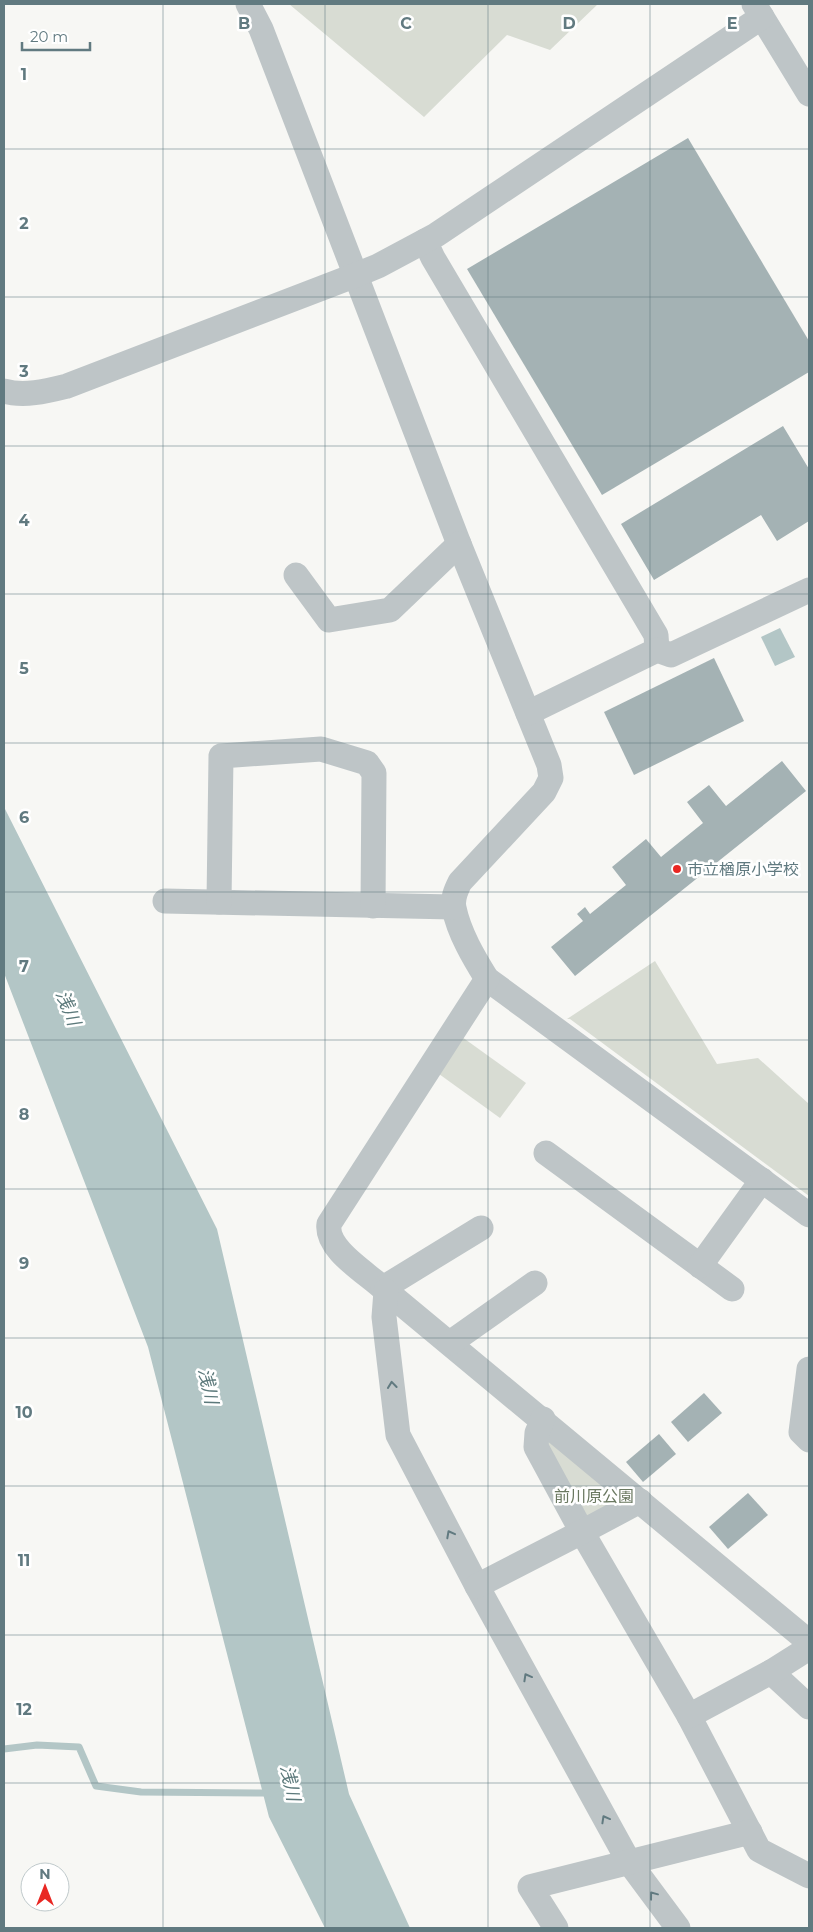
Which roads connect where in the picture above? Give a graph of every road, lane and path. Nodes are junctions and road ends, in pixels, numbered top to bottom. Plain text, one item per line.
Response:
1 (248, 4) edge
2 (758, 10) edge
3 (808, 91) edge
4 (425, 241) junction
5 (356, 275) junction
6 (4, 391) edge
7 (459, 544) junction
8 (296, 575) dead end
9 (809, 590) edge
10 (657, 650) junction
11 (528, 713) junction
12 (454, 900) junction
13 (165, 901) dead end
14 (219, 902) junction
15 (373, 906) junction
16 (487, 979) junction
17 (546, 1154) dead end
18 (762, 1180) junction
19 (809, 1215) edge
20 (481, 1228) dead end
21 (700, 1266) junction
22 (535, 1283) dead end
23 (384, 1290) junction
24 (732, 1290) dead end
25 (450, 1343) junction
26 (809, 1369) edge
27 (543, 1420) junction
28 (809, 1440) edge
29 (640, 1501) junction
30 (582, 1532) junction
31 (477, 1586) junction
32 (809, 1642) edge
33 (809, 1648) edge
34 (772, 1672) junction
35 (809, 1707) edge
36 (689, 1716) junction
37 (750, 1832) junction
38 (629, 1862) junction
39 (809, 1876) edge
40 (556, 1928) edge
41 (678, 1928) edge

1 - 5 street
2 - 3 street
2 - 4 street
4 - 5 street
4 - 10 street
5 - 6 street
5 - 7 street
7 - 8 street
7 - 11 street
9 - 10 street
10 - 11 street
11 - 12 street
12 - 15 street
12 - 16 street
13 - 14 street
14 - 15 street
14 - 15 street
16 - 18 street
16 - 23 street
17 - 21 street
18 - 19 street
18 - 21 street
20 - 23 street
21 - 24 street
22 - 25 street
23 - 25 street
31 -> 23 street
25 - 27 street
26 - 28 street
27 - 29 street
27 - 30 street
29 - 30 street
29 - 32 street
30 - 31 street
30 - 36 street
38 -> 31 street
33 - 34 street
34 - 35 street
34 - 36 street
36 - 37 street
37 - 38 street
37 - 39 street
38 - 40 street
41 -> 38 street

